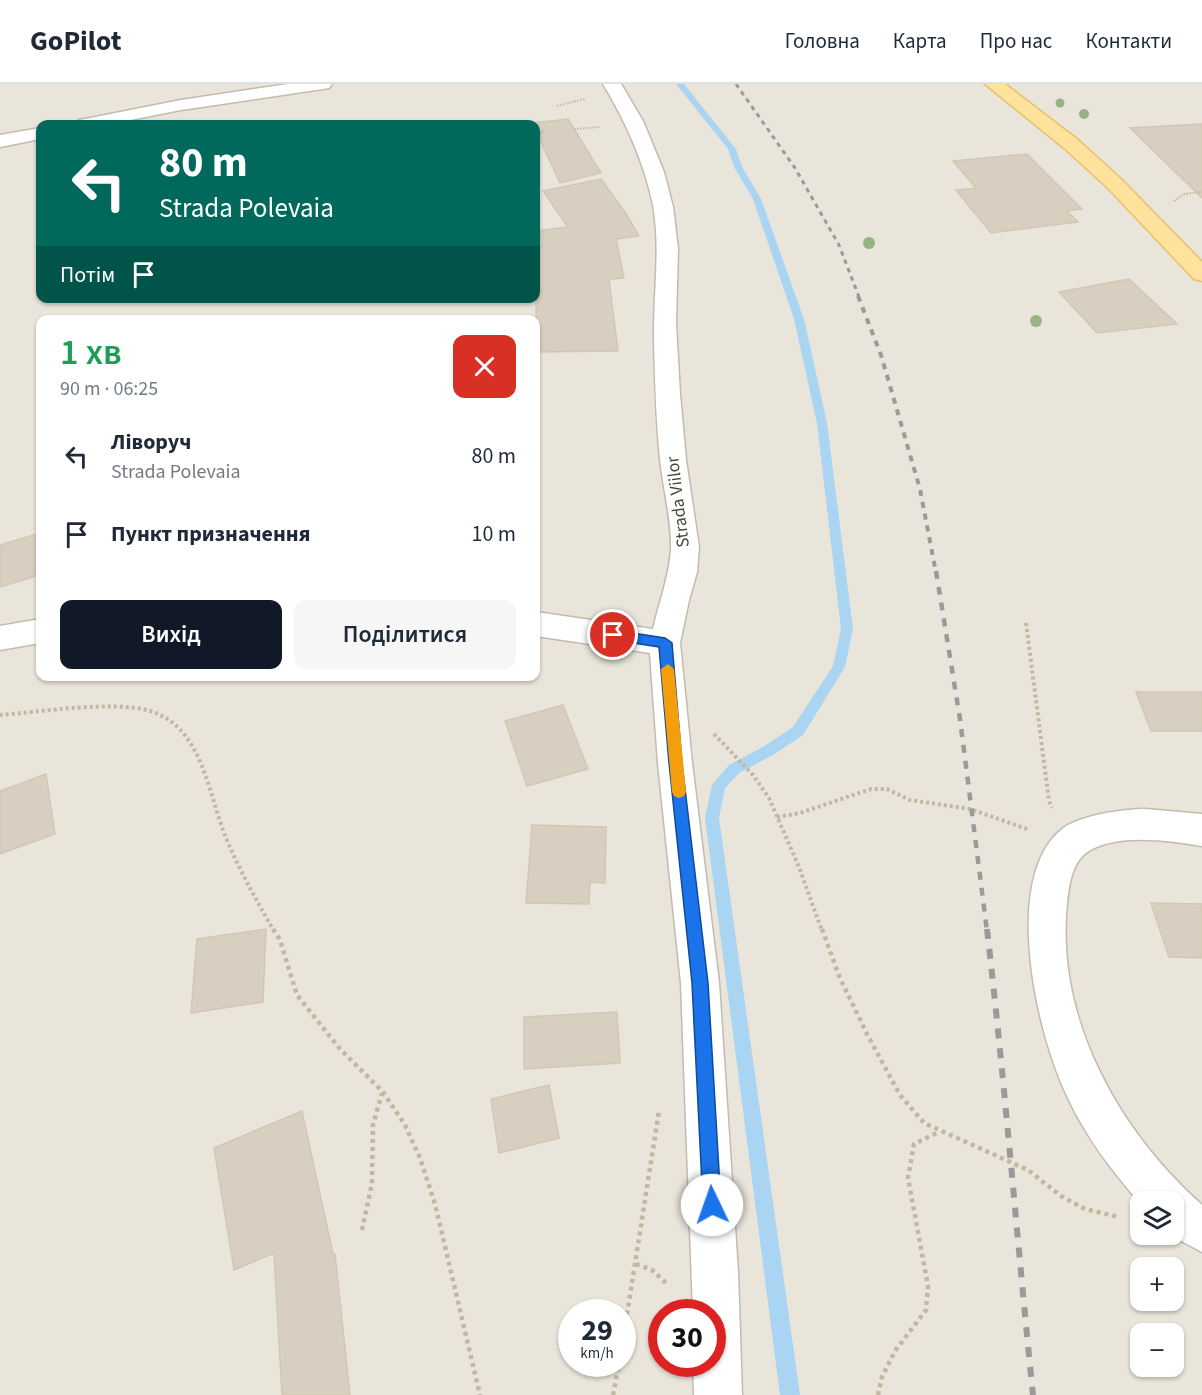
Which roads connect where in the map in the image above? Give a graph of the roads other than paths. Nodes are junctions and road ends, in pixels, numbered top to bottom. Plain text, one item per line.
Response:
1 (323, 84) edge
2 (994, 84) edge
3 (601, 91) edge
4 (105, 120) edge
5 (36, 135) edge
6 (0, 141) edge
7 (1202, 274) edge
8 (540, 625) edge
9 (36, 632) edge
10 (0, 638) edge
11 (665, 643) junction
12 (1202, 830) edge
13 (1159, 1191) edge
14 (1184, 1219) edge
15 (1202, 1230) edge
16 (718, 1395) edge

1 - 4 street
2 - 7 main road
3 - 11 street, Strada Viilor
5 - 6 street
8 - 11 street
9 - 10 street
11 - 16 street, Strada Viilor
12 - 13 street
14 - 15 street

